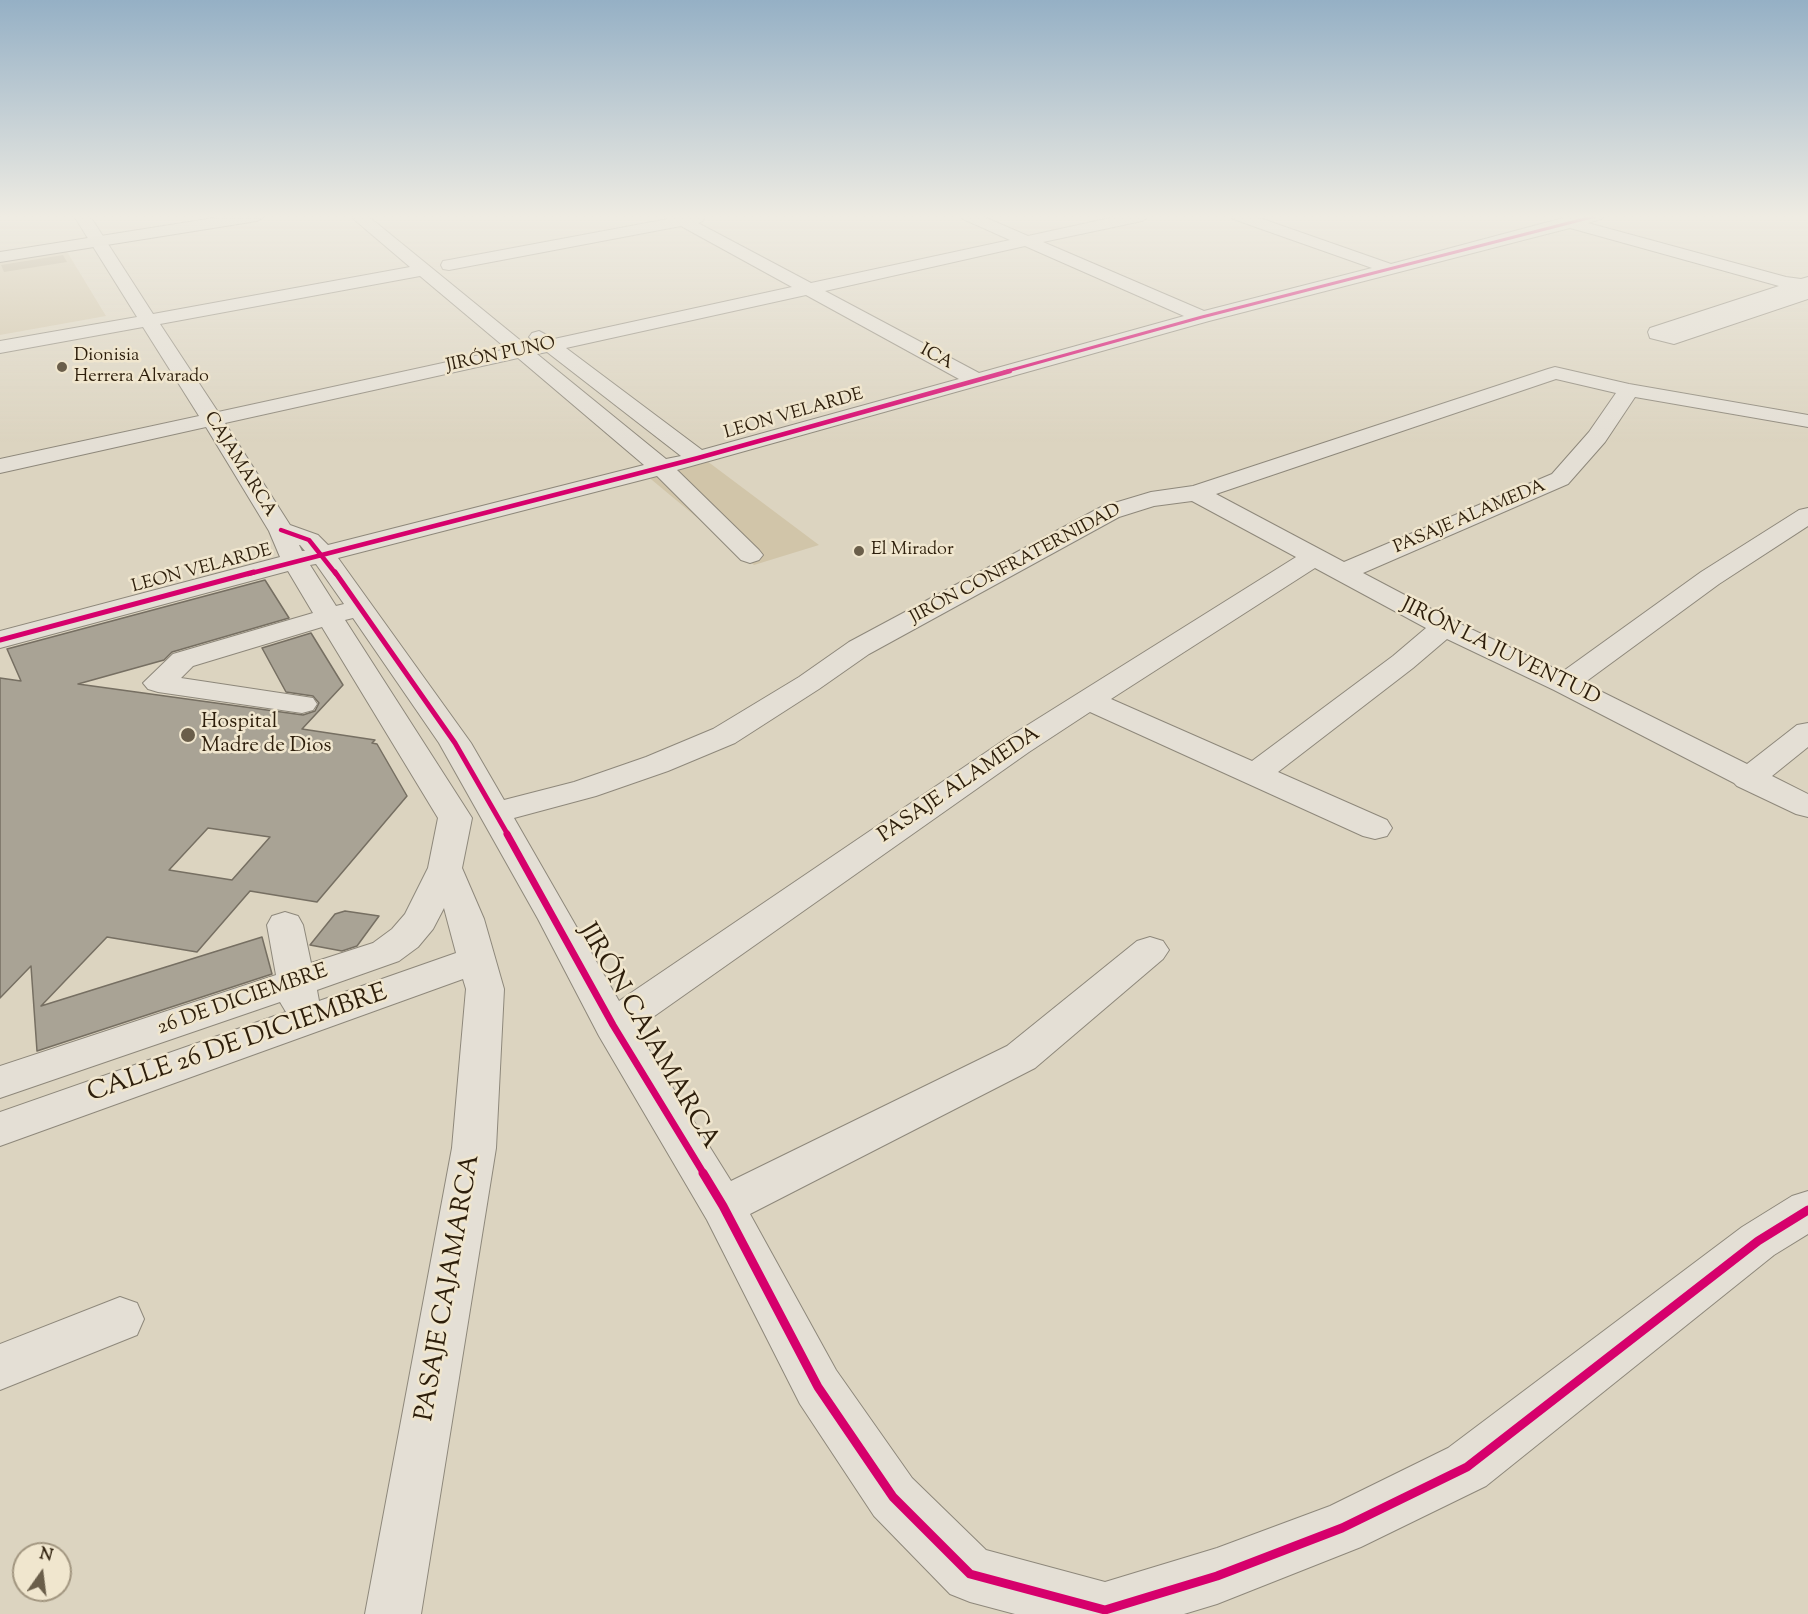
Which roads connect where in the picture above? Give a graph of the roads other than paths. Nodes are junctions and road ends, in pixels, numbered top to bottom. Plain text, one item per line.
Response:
1 (129, 291) edge
2 (279, 291) edge
3 (461, 291) edge
4 (784, 291) edge
5 (812, 291) edge
6 (1143, 291) edge
7 (1259, 291) edge
8 (1292, 291) edge
9 (1783, 291) edge
10 (1787, 291) edge
11 (1181, 308) junction
12 (144, 317) junction
13 (1202, 317) junction
14 (524, 325) dead end
15 (0, 338) edge
16 (546, 342) junction
17 (0, 347) edge
18 (517, 349) junction
19 (956, 369) junction
20 (976, 380) junction
21 (1629, 390) junction
22 (209, 416) junction
23 (1808, 421) edge
24 (689, 451) junction
25 (0, 456) edge
26 (654, 461) junction
27 (0, 466) edge
28 (1196, 493) junction
29 (1808, 515) edge
30 (299, 546) junction
31 (750, 555) dead end
32 (1314, 557) junction
33 (1343, 572) junction
34 (360, 607) junction
35 (328, 616) junction
36 (0, 620) edge
37 (1444, 627) junction
38 (0, 640) edge
39 (1564, 684) junction
40 (379, 699) junction
41 (422, 699) junction
42 (1088, 700) junction
43 (302, 704) dead end
44 (1808, 732) edge
45 (1255, 774) junction
46 (1748, 778) junction
47 (1808, 807) edge
48 (496, 812) junction
49 (1375, 828) dead end
50 (445, 868) junction
51 (285, 925) dead end
52 (1150, 950) dead end
53 (476, 960) junction
54 (296, 983) junction
55 (304, 1022) junction
56 (613, 1025) junction
57 (0, 1082) edge
58 (0, 1129) edge
59 (723, 1206) junction
60 (1808, 1210) edge
61 (120, 1319) dead end
62 (0, 1367) edge
63 (393, 1614) edge

1 - 12 street, CAJAMARCA
2 - 12 street
3 - 18 street
4 - 16 street, JIRÓN PUNO
5 - 19 street, ICA
6 - 11 street
7 - 11 street, LEON VELARDE
8 - 13 street, LEON VELARDE
9 - 10 street
11 - 13 street
11 - 19 street, LEON VELARDE
12 - 15 street
12 - 17 street
12 - 22 street, CAJAMARCA
13 - 20 street, LEON VELARDE
14 - 16 street
16 - 18 street, JIRÓN PUNO
16 - 24 street
18 - 22 street, JIRÓN PUNO
18 - 26 street
19 - 20 street, ICA
19 - 24 street, LEON VELARDE
20 - 24 street, LEON VELARDE
21 - 23 street, JIRÓN CONFRATERNIDAD
21 - 28 street, JIRÓN CONFRATERNIDAD
21 - 33 street, PASAJE ALAMEDA
22 - 25 street, JIRÓN PUNO
22 - 27 street, JIRÓN PUNO
22 - 30 street, CAJAMARCA
24 - 26 street, LEON VELARDE
26 - 30 street, LEON VELARDE
26 - 31 street
28 - 32 street, JIRÓN LA JUVENTUD
28 - 48 street, JIRÓN CONFRATERNIDAD
29 - 39 street
30 - 34 street, JIRÓN CAJAMARCA
30 - 35 street
30 - 36 street, LEON VELARDE
30 - 38 street, LEON VELARDE
32 - 33 street, JIRÓN LA JUVENTUD
32 - 42 street, PASAJE ALAMEDA
33 - 37 street, JIRÓN LA JUVENTUD
34 - 35 street
34 - 41 street, JIRÓN CAJAMARCA
35 - 40 street
35 - 43 street
37 - 39 street, JIRÓN LA JUVENTUD
37 - 45 street
39 - 46 street, JIRÓN LA JUVENTUD
40 - 41 street
40 - 50 street, 26 DE DICIEMBRE
41 - 48 street, JIRÓN CAJAMARCA
42 - 45 street
42 - 56 street, PASAJE ALAMEDA
44 - 46 street
45 - 49 street
46 - 47 street, JIRÓN LA JUVENTUD
48 - 56 street, JIRÓN CAJAMARCA
50 - 53 street
50 - 54 street, 26 DE DICIEMBRE
51 - 54 street
52 - 59 street
53 - 55 street, CALLE 26 DE DICIEMBRE
53 - 63 street, PASAJE CAJAMARCA
54 - 55 street
54 - 57 street, 26 DE DICIEMBRE
55 - 58 street, CALLE 26 DE DICIEMBRE
56 - 59 street, JIRÓN CAJAMARCA
59 - 60 street, JIRÓN CAJAMARCA
61 - 62 street

